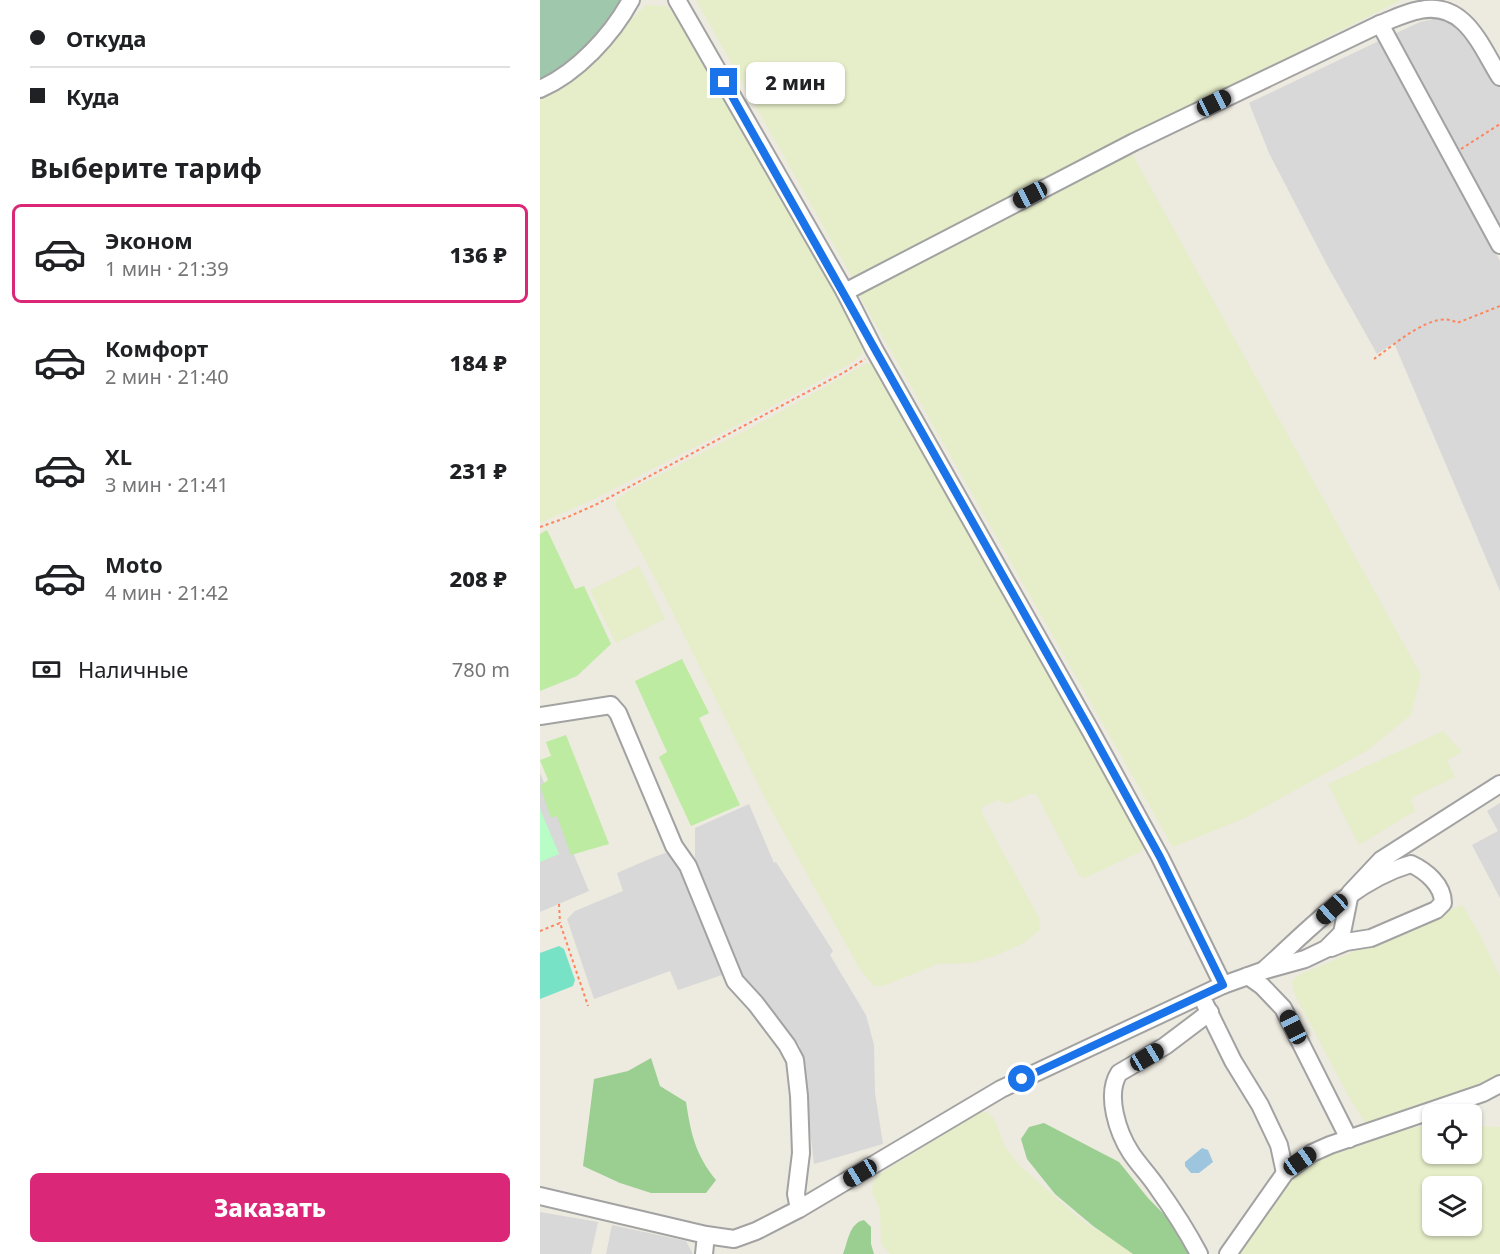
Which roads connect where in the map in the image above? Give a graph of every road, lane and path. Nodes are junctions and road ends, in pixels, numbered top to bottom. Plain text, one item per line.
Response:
1 (631, 0) edge
2 (677, 0) edge
3 (1380, 24) junction
4 (1500, 76) edge
5 (540, 89) edge
6 (1500, 124) edge
7 (1451, 155) junction
8 (1500, 245) edge
9 (845, 292) junction
10 (1500, 306) edge
11 (874, 350) junction
12 (1374, 359) dead end
13 (540, 527) edge
14 (540, 716) edge
15 (1500, 784) edge
16 (1350, 893) junction
17 (559, 904) dead end
18 (560, 922) junction
19 (540, 931) edge
20 (1326, 950) junction
21 (1255, 974) junction
22 (1223, 985) junction
23 (1202, 995) junction
24 (588, 1006) dead end
25 (1210, 1012) junction
26 (1500, 1084) edge
27 (1349, 1138) junction
28 (1285, 1173) junction
29 (540, 1196) edge
30 (799, 1209) junction
31 (706, 1235) junction
32 (704, 1254) edge
33 (1199, 1254) edge
34 (1227, 1254) edge

1 - 5 street
2 - 9 street
3 - 4 street
3 - 7 street
3 - 9 street
6 - 7 path
7 - 8 street
9 - 11 street
10 - 12 path
11 - 13 path
11 - 22 street
14 - 30 street
15 - 16 street
16 - 20 street
16 - 20 street
16 - 21 street
17 - 18 path
18 - 19 path
18 - 24 path
20 - 21 street
21 - 22 street
21 - 27 street
22 - 23 street
23 - 25 street
23 - 30 street
25 - 28 street
25 - 33 street
26 - 27 street
27 - 28 street
28 - 34 street
29 - 31 street
30 - 31 street
31 - 32 street

